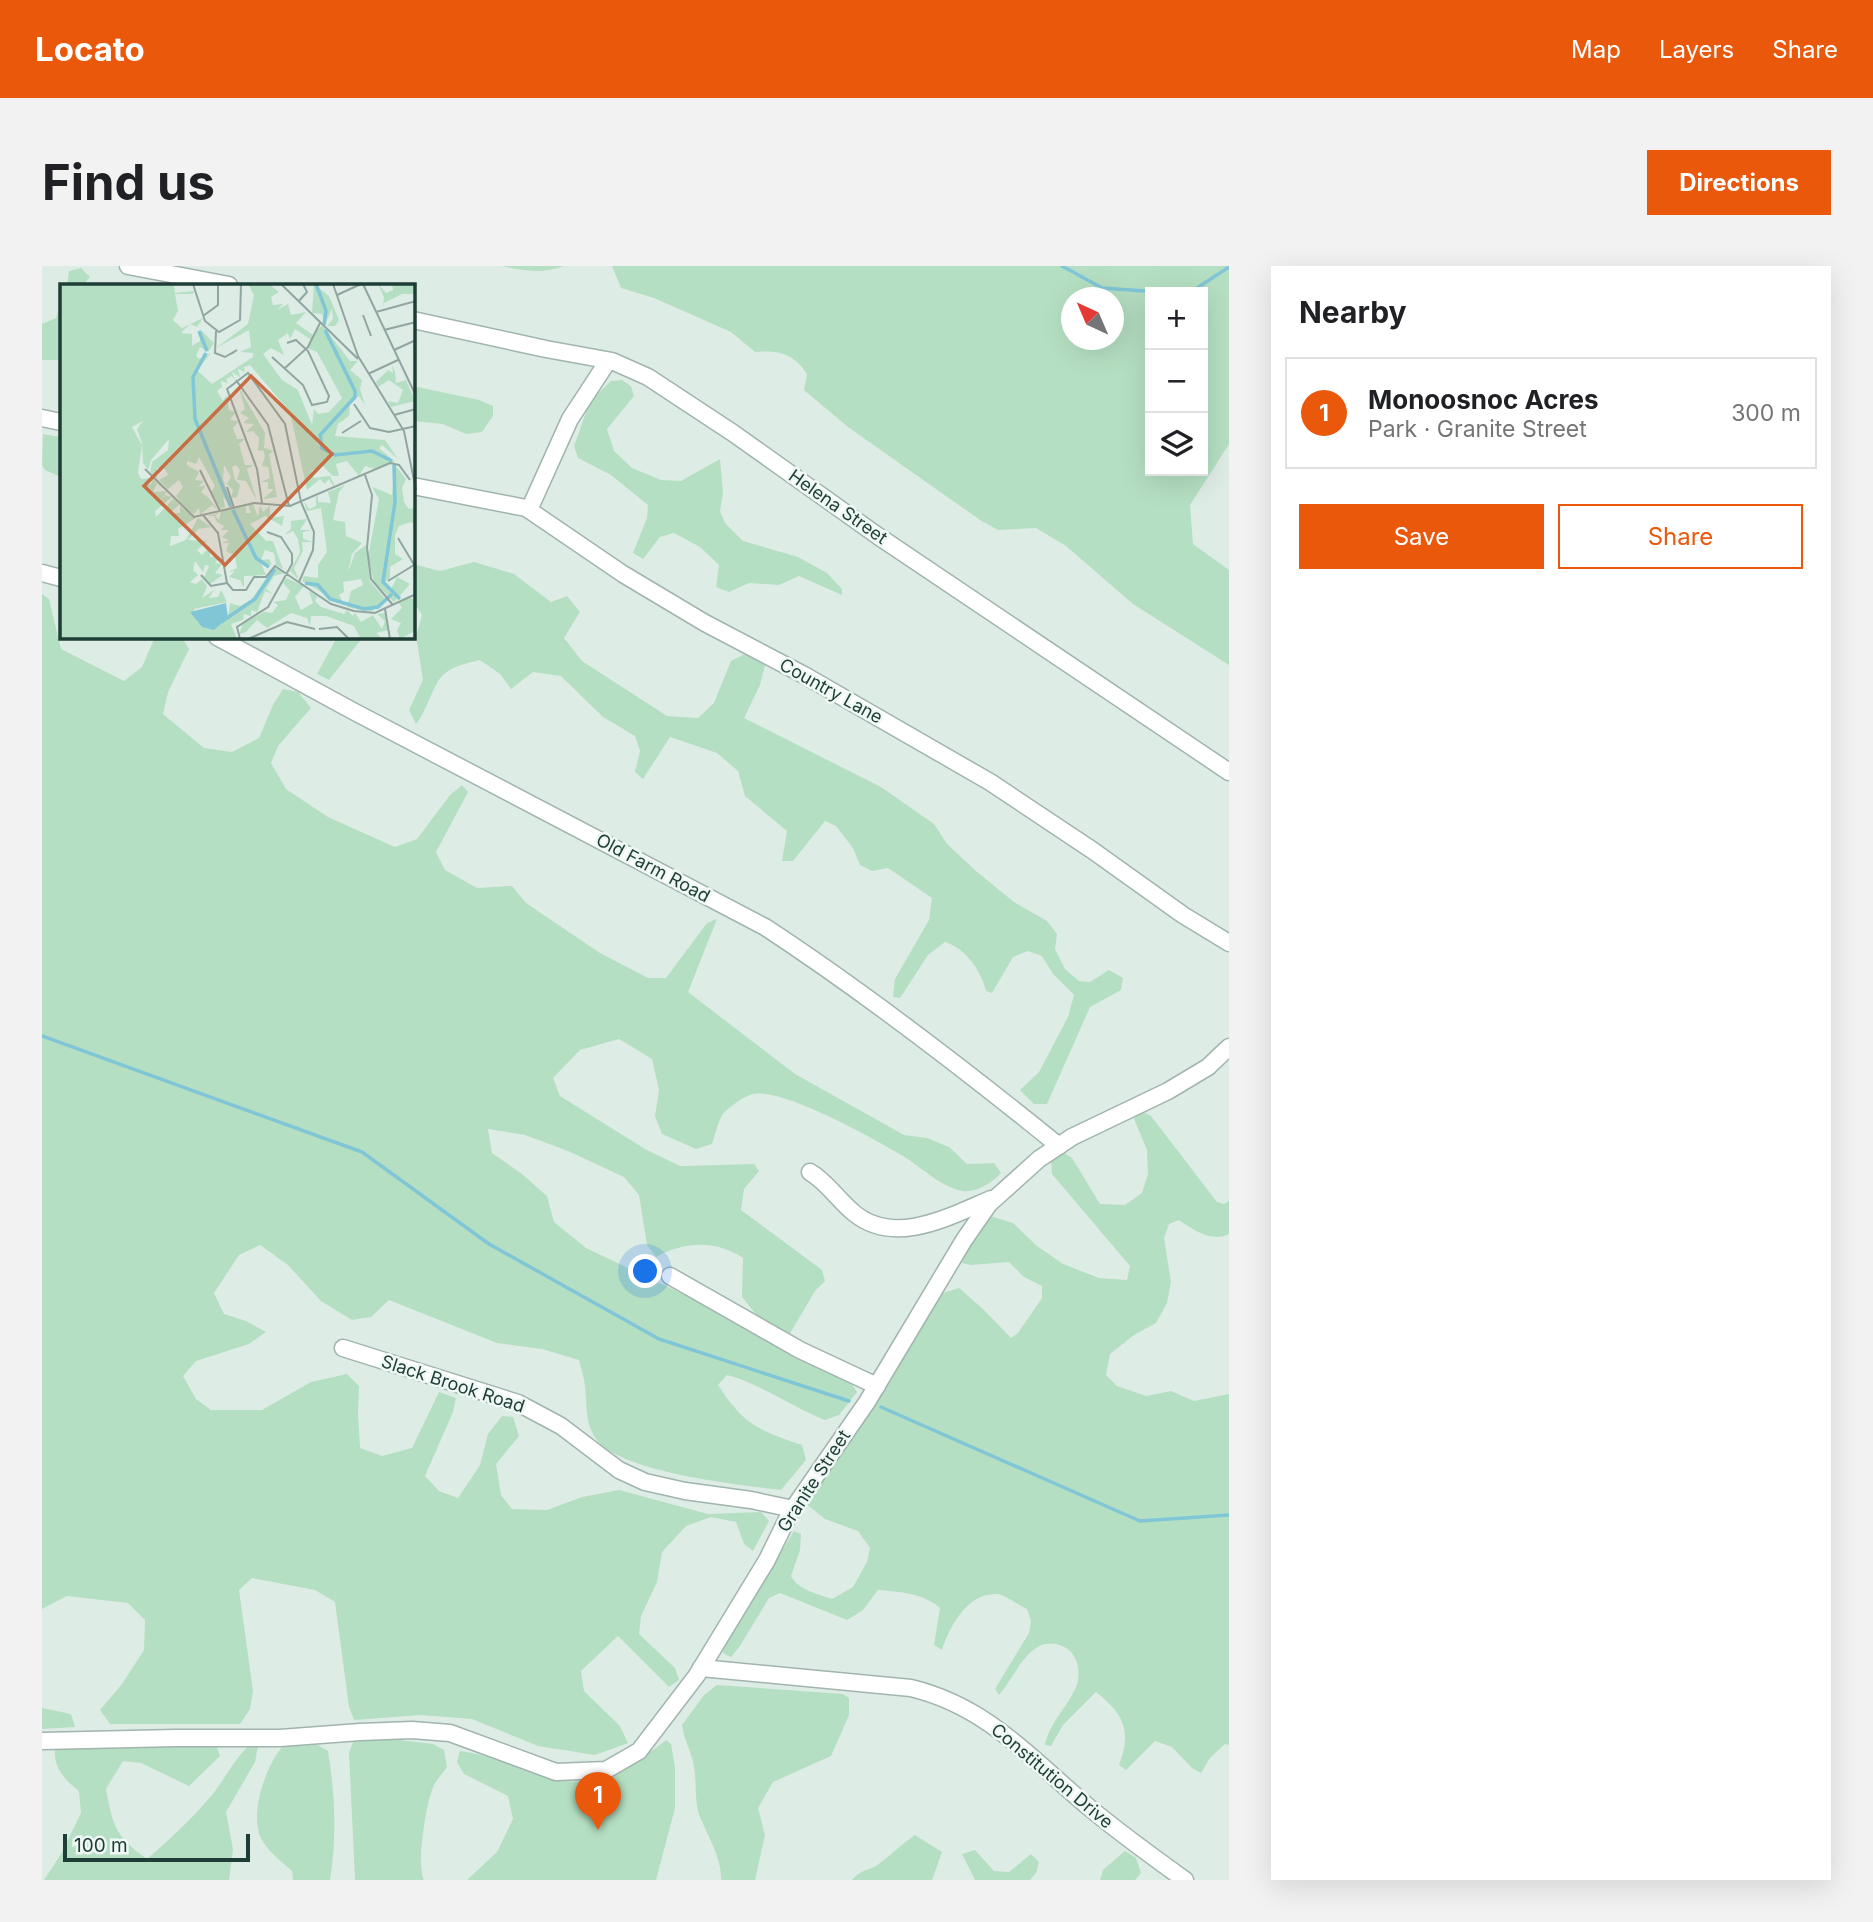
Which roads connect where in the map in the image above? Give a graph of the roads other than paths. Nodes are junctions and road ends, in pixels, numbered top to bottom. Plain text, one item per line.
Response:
1 (128, 266) edge
2 (224, 284) edge
3 (415, 320) edge
4 (608, 361) junction
5 (42, 418) edge
6 (60, 422) edge
7 (415, 486) edge
8 (529, 510) junction
9 (42, 573) edge
10 (60, 578) edge
11 (221, 639) edge
12 (1229, 772) edge
13 (1229, 943) edge
14 (1229, 1047) edge
15 (1059, 1146) junction
16 (810, 1172) dead end
17 (997, 1197) junction
18 (670, 1276) dead end
19 (342, 1348) dead end
20 (877, 1386) junction
21 (793, 1509) junction
22 (701, 1668) junction
23 (42, 1741) edge
24 (1185, 1880) edge

1 - 2 street
3 - 4 street, Helena Street
4 - 8 street
4 - 12 street, Helena Street
5 - 6 street
7 - 8 street, Country Lane
8 - 13 street, Country Lane
9 - 10 street
11 - 15 street, Old Farm Road
14 - 15 street, Granite Street
15 - 17 street, Granite Street
16 - 17 street
17 - 20 street, Granite Street
18 - 20 street
19 - 21 street, Slack Brook Road
20 - 21 street, Granite Street
21 - 22 street, Granite Street
22 - 23 street, Granite Street
22 - 24 street, Constitution Drive

